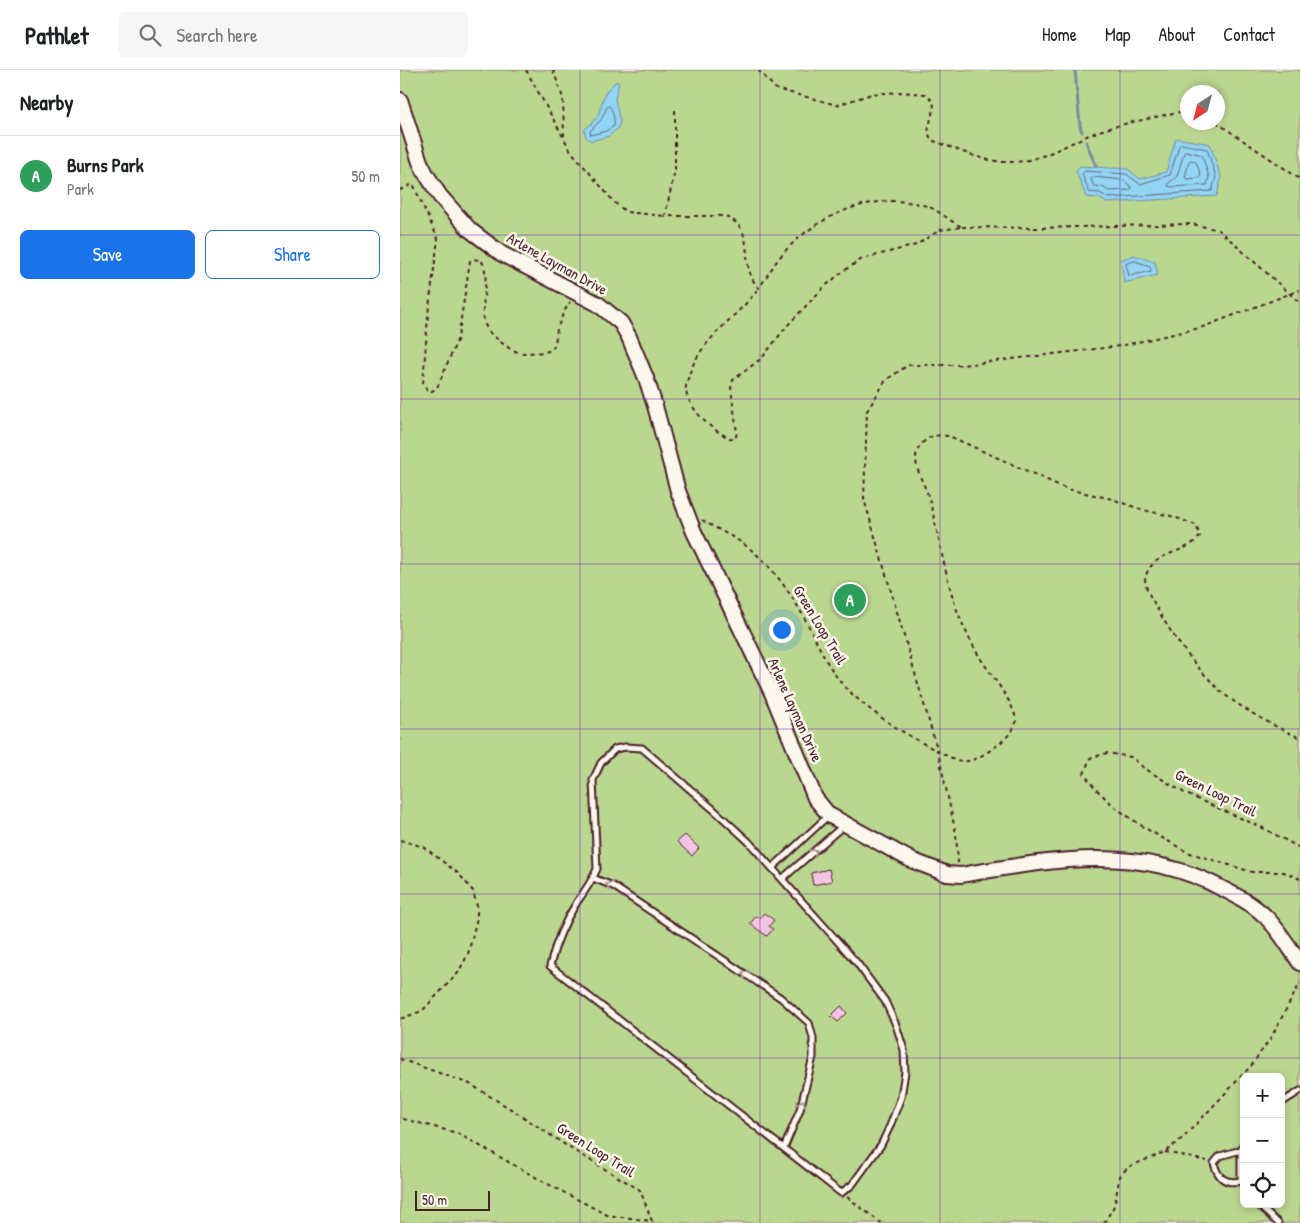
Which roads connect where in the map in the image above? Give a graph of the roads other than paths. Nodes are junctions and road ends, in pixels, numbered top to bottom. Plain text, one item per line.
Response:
1 (400, 100) edge
2 (829, 815) junction
3 (845, 824) junction
4 (772, 868) junction
5 (594, 878) junction
6 (782, 880) junction
7 (1300, 962) edge
8 (1300, 1091) edge
9 (1285, 1100) edge
10 (784, 1148) junction
11 (1240, 1150) edge
12 (1240, 1183) edge
13 (1261, 1208) edge
14 (1278, 1223) edge

1 - 2 street, Arlene Layman Drive
2 - 3 street, Arlene Layman Drive
2 - 4 lane
6 -> 3 lane
3 - 7 street, Arlene Layman Drive
4 - 5 lane
4 - 6 lane
10 -> 5 lane
5 - 10 lane
6 - 10 lane
8 - 9 lane
11 - 12 lane
13 - 14 lane

